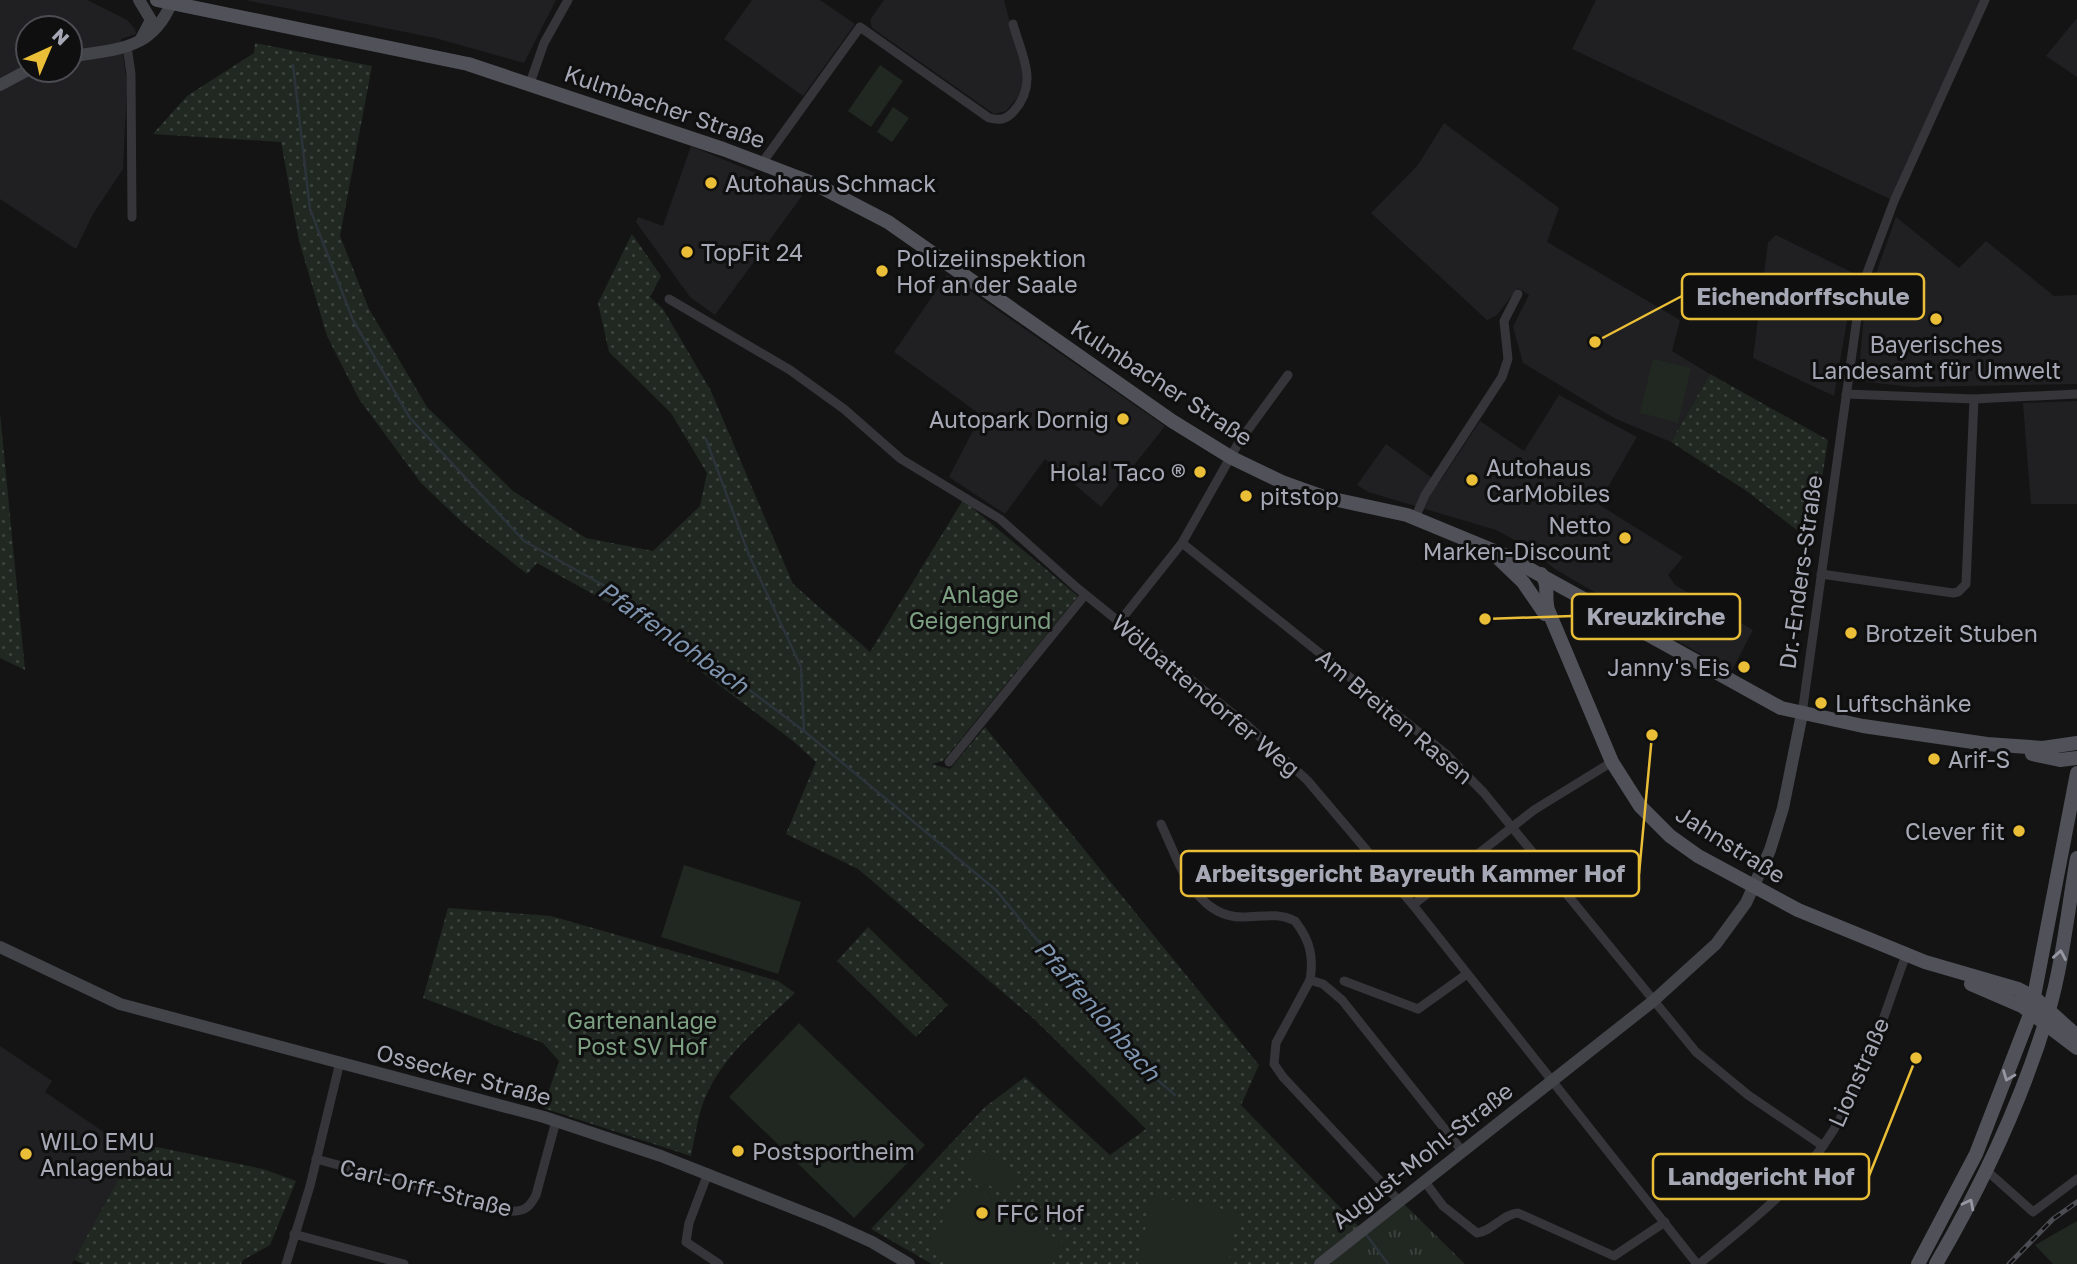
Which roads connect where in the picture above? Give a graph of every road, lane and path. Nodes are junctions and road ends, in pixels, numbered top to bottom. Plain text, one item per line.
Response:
1 (568, 0) edge
2 (1985, 0) edge
3 (157, 2) edge
4 (1013, 24) dead end
5 (132, 45) junction
6 (84, 54) edge
7 (530, 83) junction
8 (762, 163) junction
9 (132, 217) dead end
10 (1518, 295) dead end
11 (669, 299) dead end
12 (1288, 375) dead end
13 (1846, 394) junction
14 (2077, 394) edge
15 (1974, 400) junction
16 (1232, 458) junction
17 (1415, 519) junction
18 (1182, 543) junction
19 (1485, 547) junction
20 (1541, 573) junction
21 (1821, 574) junction
22 (1085, 594) junction
23 (1120, 621) junction
24 (1566, 652) junction
25 (1802, 714) junction
26 (2077, 743) edge
27 (1987, 744) junction
28 (2077, 758) edge
29 (949, 762) dead end
30 (1612, 762) junction
31 (2077, 773) edge
32 (1161, 824) dead end
33 (1512, 828) junction
34 (2077, 858) edge
35 (1754, 888) junction
36 (1413, 905) junction
37 (0, 947) edge
38 (1906, 955) junction
39 (1467, 974) junction
40 (1310, 980) junction
41 (1344, 981) dead end
42 (1652, 1002) junction
43 (2033, 1005) junction
44 (2047, 1016) junction
45 (2077, 1036) edge
46 (2077, 1048) edge
47 (1273, 1053) junction
48 (340, 1062) junction
49 (1268, 1064) dead end
50 (1551, 1080) junction
51 (555, 1121) junction
52 (1823, 1146) junction
53 (1463, 1152) junction
54 (316, 1159) junction
55 (1986, 1170) junction
56 (708, 1173) junction
57 (2077, 1179) edge
58 (1425, 1182) junction
59 (1399, 1201) junction
60 (1665, 1222) junction
61 (294, 1234) junction
62 (902, 1263) edge
63 (286, 1264) edge
64 (404, 1264) edge
65 (719, 1264) edge
66 (1320, 1264) edge
67 (1698, 1264) edge
68 (1918, 1264) edge
69 (1936, 1264) edge

1 - 7 street
2 - 13 street, Dr.-Enders-Straße
3 - 5 street
3 - 5 street
3 - 7 main road, Kulmbacher Straße
4 - 8 street
5 - 6 street
5 - 9 street
7 - 8 main road, Kulmbacher Straße
8 - 16 main road, Kulmbacher Straße
10 - 17 street
11 - 22 street, Wölbattendorfer Weg
12 - 16 street
13 - 15 street
13 - 21 street, Dr.-Enders-Straße
14 - 15 street
15 - 21 street
16 - 17 main road, Kulmbacher Straße
16 - 18 street
17 - 19 main road, Kulmbacher Straße
18 - 23 street
18 - 33 street, Am Breiten Rasen
19 - 20 main road, Kulmbacher Straße
19 - 24 main road
20 - 24 main road, Jahnstraße
20 - 25 main road, Kulmbacher Straße
21 - 25 street, Dr.-Enders-Straße
22 - 23 street, Wölbattendorfer Weg
22 - 29 street
23 - 36 street, Wölbattendorfer Weg
24 - 30 main road, Jahnstraße
25 - 27 main road, Kulmbacher Straße
25 - 35 street, Dr.-Enders-Straße
26 - 27 main road, Kulmbacher Straße
27 - 28 main road, Kulmbacher Straße
30 - 33 street
30 - 35 main road, Jahnstraße
31 - 43 main road
32 - 40 street
33 - 36 street
33 - 42 street, Am Breiten Rasen
44 -> 34 main road
35 - 38 main road, Jahnstraße
35 - 42 street, Dr.-Enders-Straße
36 - 39 street, Wölbattendorfer Weg
37 - 48 street, Ossecker Straße
38 - 43 main road, Jahnstraße
38 - 52 street, Lionstraße
39 - 41 street
39 - 50 street, Wölbattendorfer Weg
40 - 47 street
40 - 53 street
42 - 50 street, Dr.-Enders-Straße
42 - 52 street, Am Breiten Rasen
43 - 44 main road, Jahnstraße
43 -> 68 main road
44 - 45 main road
44 - 46 main road
44 - 55 main road
47 - 49 street
47 - 59 street
48 - 51 street, Ossecker Straße
48 - 54 street, Carl-Orff-Straße
50 - 53 street, August-Mohl-Straße
50 - 60 street, Wölbattendorfer Weg
51 - 54 street, Carl-Orff-Straße
51 - 56 street, Ossecker Straße
52 - 67 street, Lionstraße
53 - 58 street, August-Mohl-Straße
54 - 61 street, Carl-Orff-Straße
55 - 57 street
69 -> 55 main road
56 - 62 street, Ossecker Straße
56 - 65 street
58 - 59 street, August-Mohl-Straße
58 - 60 street
59 - 66 street, August-Mohl-Straße
60 - 67 street, Wölbattendorfer Weg
61 - 63 street, Carl-Orff-Straße
61 - 64 street

